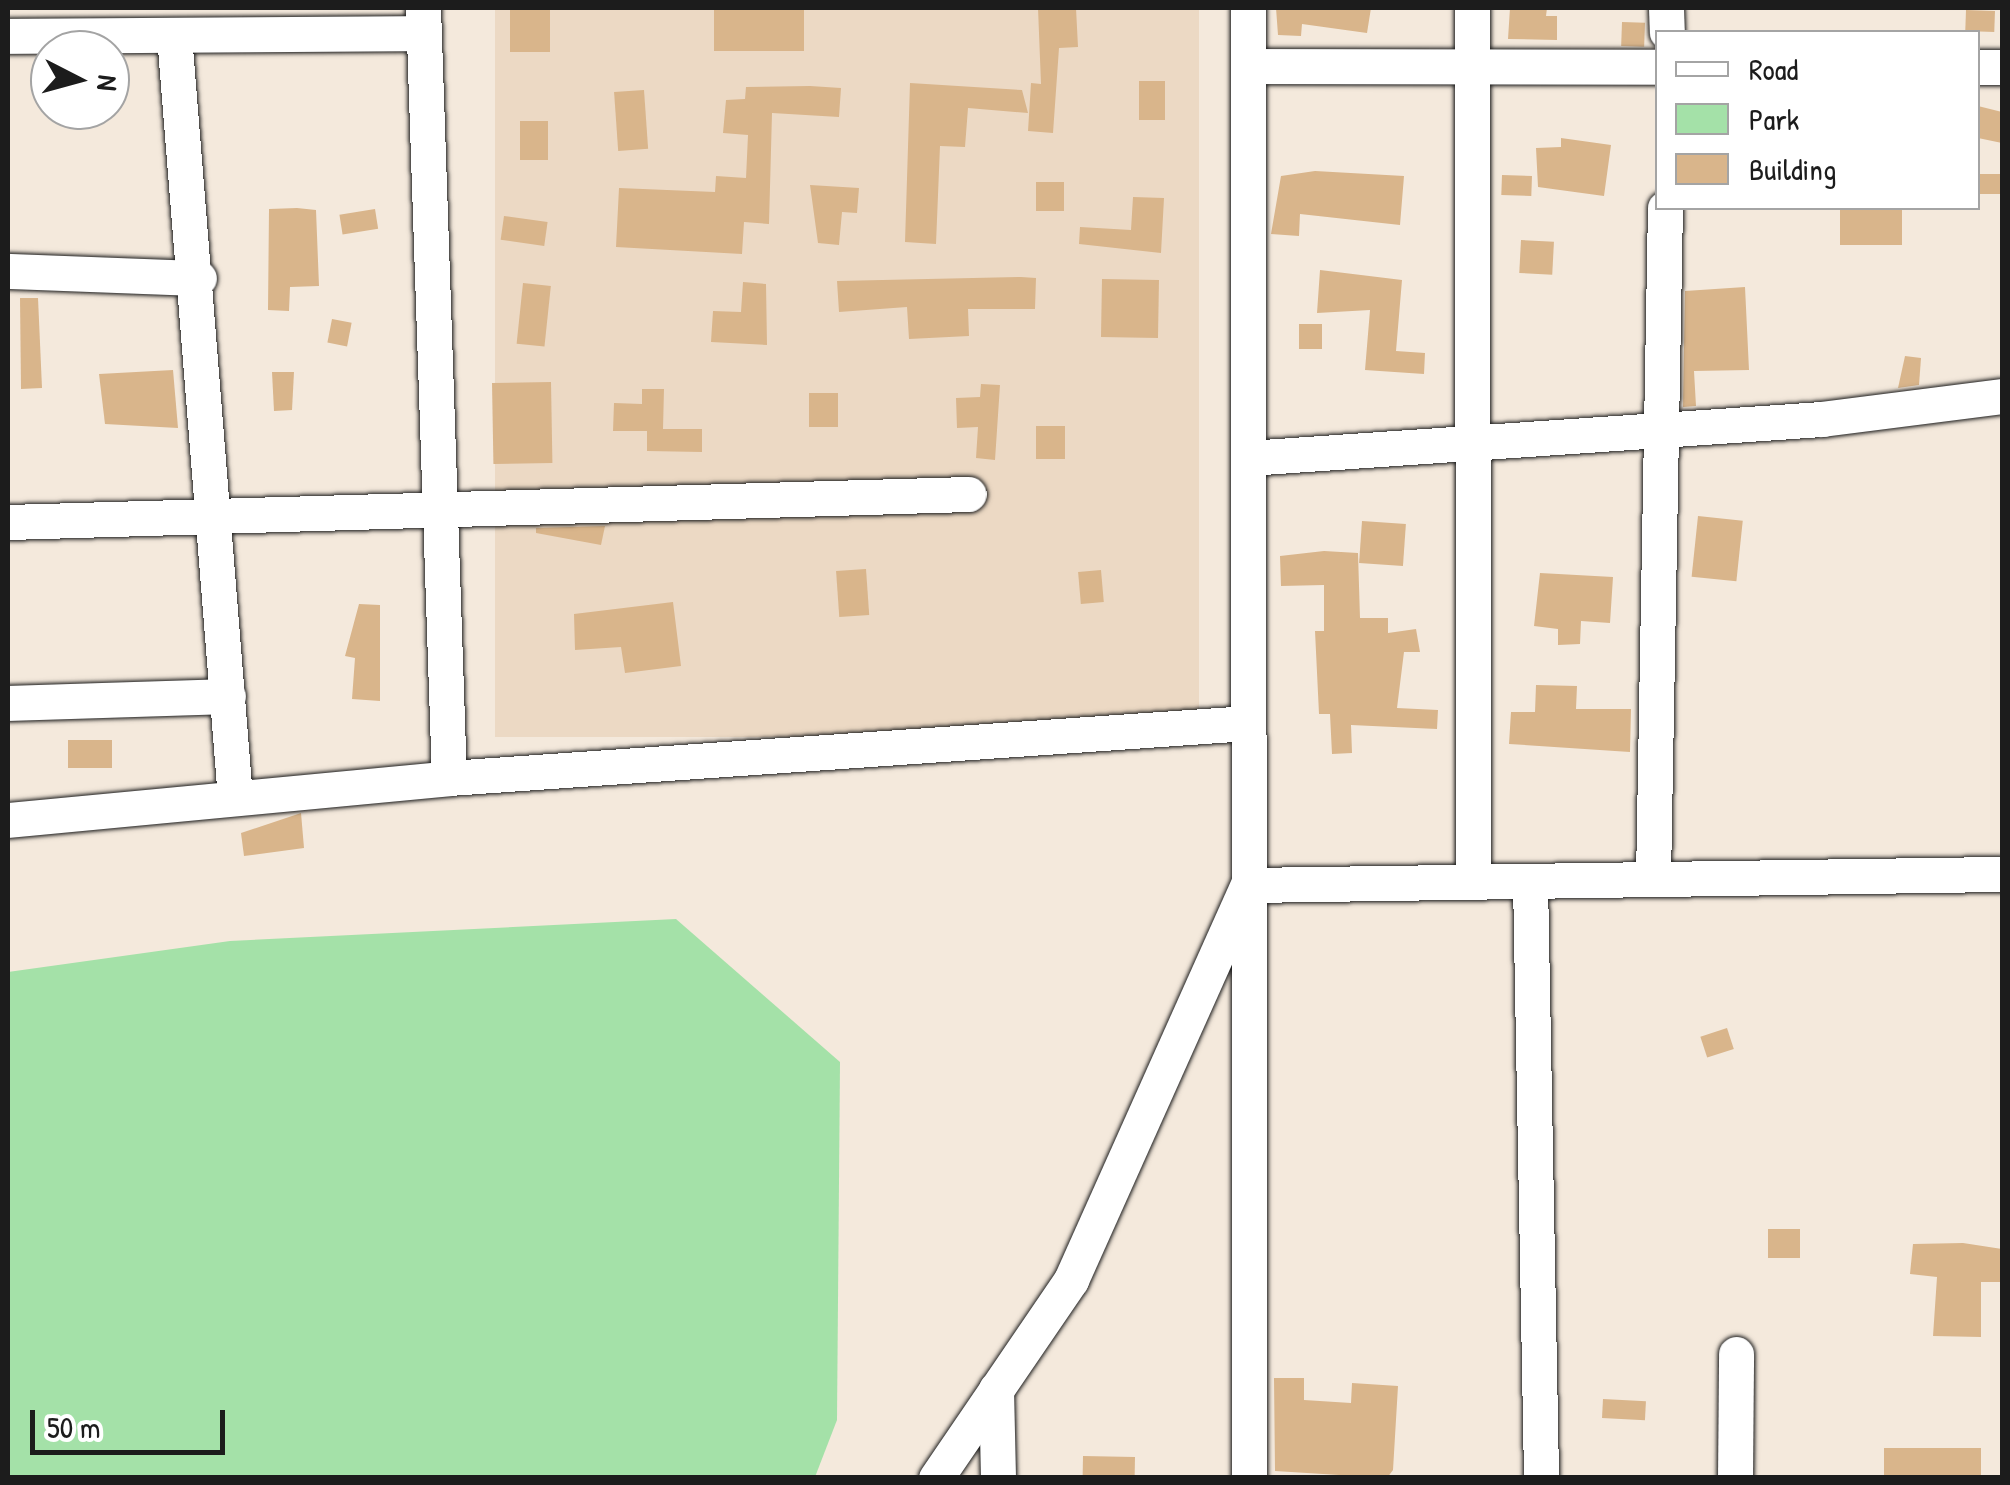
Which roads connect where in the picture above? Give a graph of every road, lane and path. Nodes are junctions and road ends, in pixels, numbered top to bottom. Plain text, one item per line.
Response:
1 (1248, 8) edge
2 (1472, 8) edge
3 (423, 20) edge
4 (174, 35) junction
5 (8, 36) edge
6 (1248, 66) junction
7 (1471, 66) junction
8 (1655, 67) edge
9 (1665, 210) edge
10 (8, 271) edge
11 (200, 278) junction
12 (2002, 396) edge
13 (1661, 430) junction
14 (1472, 442) junction
15 (1248, 458) junction
16 (969, 494) dead end
17 (440, 511) junction
18 (217, 518) junction
19 (8, 522) edge
20 (228, 696) junction
21 (8, 702) edge
22 (1248, 722) junction
23 (449, 778) junction
24 (234, 798) junction
25 (8, 820) edge
26 (2002, 874) edge
27 (1653, 879) junction
28 (1530, 881) junction
29 (1472, 882) junction
30 (1248, 885) junction
31 (1736, 1354) dead end
32 (996, 1389) junction
33 (936, 1478) edge
34 (998, 1478) edge
35 (1249, 1478) edge
36 (1540, 1478) edge
37 (1735, 1478) edge

1 - 6 street
2 - 7 street
3 - 4 street
3 - 17 street
4 - 5 street
4 - 11 street
6 - 7 street
6 - 15 street
7 - 8 street
7 - 14 street
9 - 13 street
10 - 11 street
11 - 18 street
12 - 13 street
13 - 14 street
13 - 27 street
14 - 15 street
14 - 29 street
15 - 22 street
16 - 17 street
17 - 18 street
17 - 23 street
18 - 19 street
18 - 20 street
20 - 21 street
20 - 24 street
22 - 23 street
22 - 30 street
23 - 24 street
24 - 25 street
26 - 27 street
27 - 28 street
28 - 29 street
28 - 36 street
29 - 30 street
30 - 32 street
30 - 35 street
31 - 37 street
32 - 33 street
32 - 34 street

